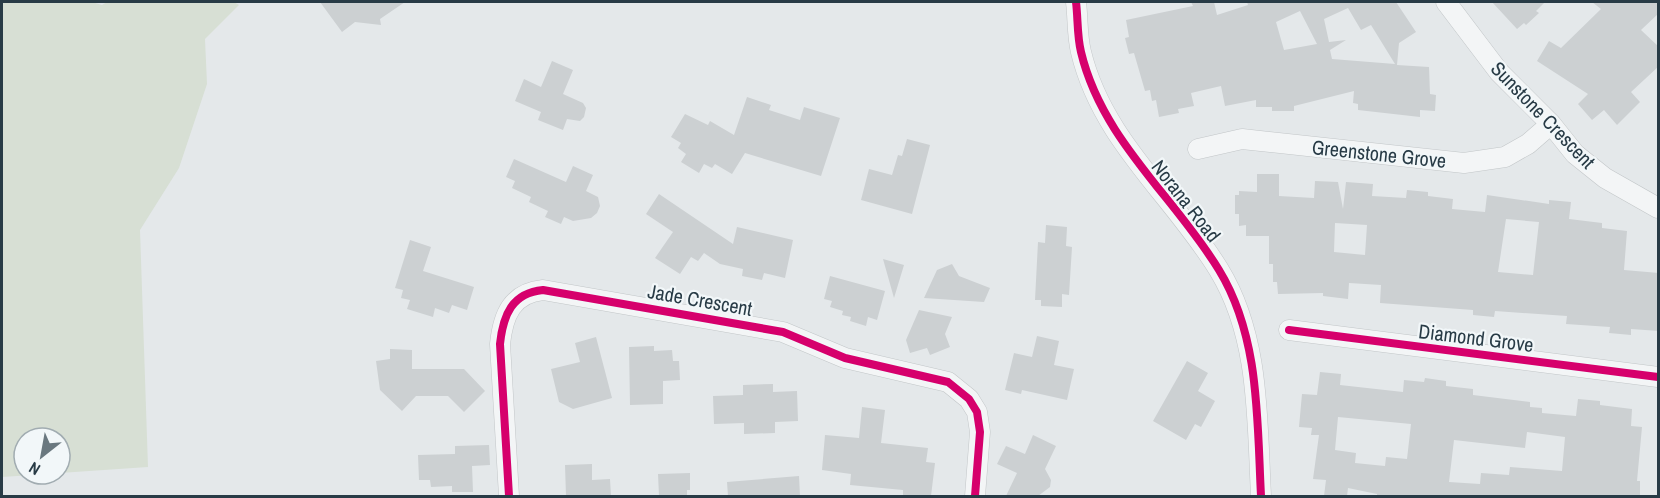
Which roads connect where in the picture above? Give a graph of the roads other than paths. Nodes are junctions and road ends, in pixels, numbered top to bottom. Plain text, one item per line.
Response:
1 (1076, 2) edge
2 (1446, 2) edge
3 (1551, 124) junction
4 (1198, 149) dead end
5 (1659, 208) edge
6 (1289, 330) dead end
7 (1659, 377) edge
8 (509, 496) edge
9 (975, 496) edge
10 (1261, 496) edge

1 - 10 street, Norana Road
2 - 3 street, Sunstone Crescent
3 - 4 street, Greenstone Grove
3 - 5 street, Sunstone Crescent
6 - 7 street, Diamond Grove
8 - 9 street, Jade Crescent

